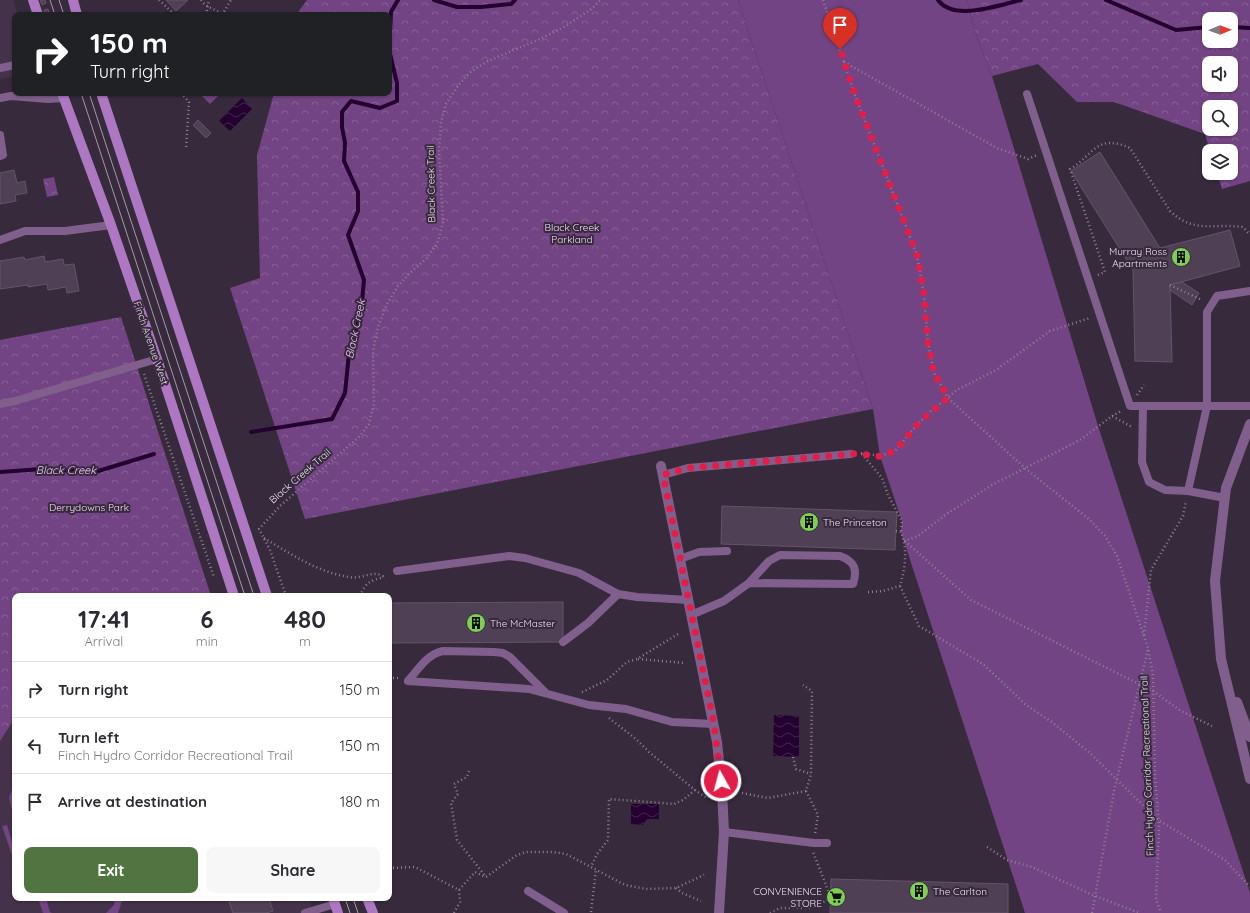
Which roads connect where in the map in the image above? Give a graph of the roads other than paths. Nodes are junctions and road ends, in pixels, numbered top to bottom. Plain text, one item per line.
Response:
1 (33, 0) edge
2 (73, 0) edge
3 (37, 12) edge
4 (76, 12) edge
5 (12, 65) edge
6 (0, 68) edge
7 (1027, 94) dead end
8 (63, 96) edge
9 (102, 96) edge
10 (0, 98) edge
11 (0, 135) edge
12 (0, 156) edge
13 (111, 225) junction
14 (0, 240) edge
15 (1250, 291) edge
16 (157, 359) junction
17 (0, 404) edge
18 (1143, 406) junction
19 (1207, 406) junction
20 (1250, 406) edge
21 (1250, 424) edge
22 (852, 454) road end
23 (662, 471) joint
24 (1188, 491) junction
25 (1225, 498) junction
26 (727, 551) dead end
27 (680, 559) junction
28 (397, 571) road end
29 (749, 583) junction
30 (233, 593) edge
31 (266, 593) edge
32 (618, 594) junction
33 (689, 600) junction
34 (691, 615) junction
35 (563, 642) dead end
36 (1221, 659) junction
37 (546, 693) junction
38 (714, 724) junction
39 (1250, 738) edge
40 (1250, 779) edge
41 (724, 832) junction
42 (827, 843) dead end
43 (528, 892) dead end
44 (368, 901) edge
45 (336, 905) edge
46 (305, 913) edge
47 (372, 913) edge
48 (564, 913) edge
49 (719, 913) edge

1 - 3 main road
2 - 4 main road
5 - 6 lane
7 - 18 lane
8 - 10 lane
8 - 13 main road, Finch Avenue West
9 - 31 main road
11 - 12 lane
13 - 14 lane
13 - 16 main road, Finch Avenue West
15 - 19 lane
16 - 17 lane
16 - 30 main road, Finch Avenue West
18 - 19 lane
18 - 24 lane
19 - 20 lane
19 - 24 lane
21 - 25 street
22 - 23 lane
23 - 27 street
24 - 25 lane
25 - 36 street
26 - 27 lane
27 - 33 street
28 - 32 lane
29 - 29 lane
29 - 34 lane
32 - 33 lane
32 - 35 lane
33 - 34 street
34 - 38 street
36 - 39 street
36 - 40 street
37 - 37 lane
37 - 38 lane
38 - 41 street
41 - 42 lane
41 - 49 street
43 - 48 lane
44 - 47 main road
45 - 46 lane

